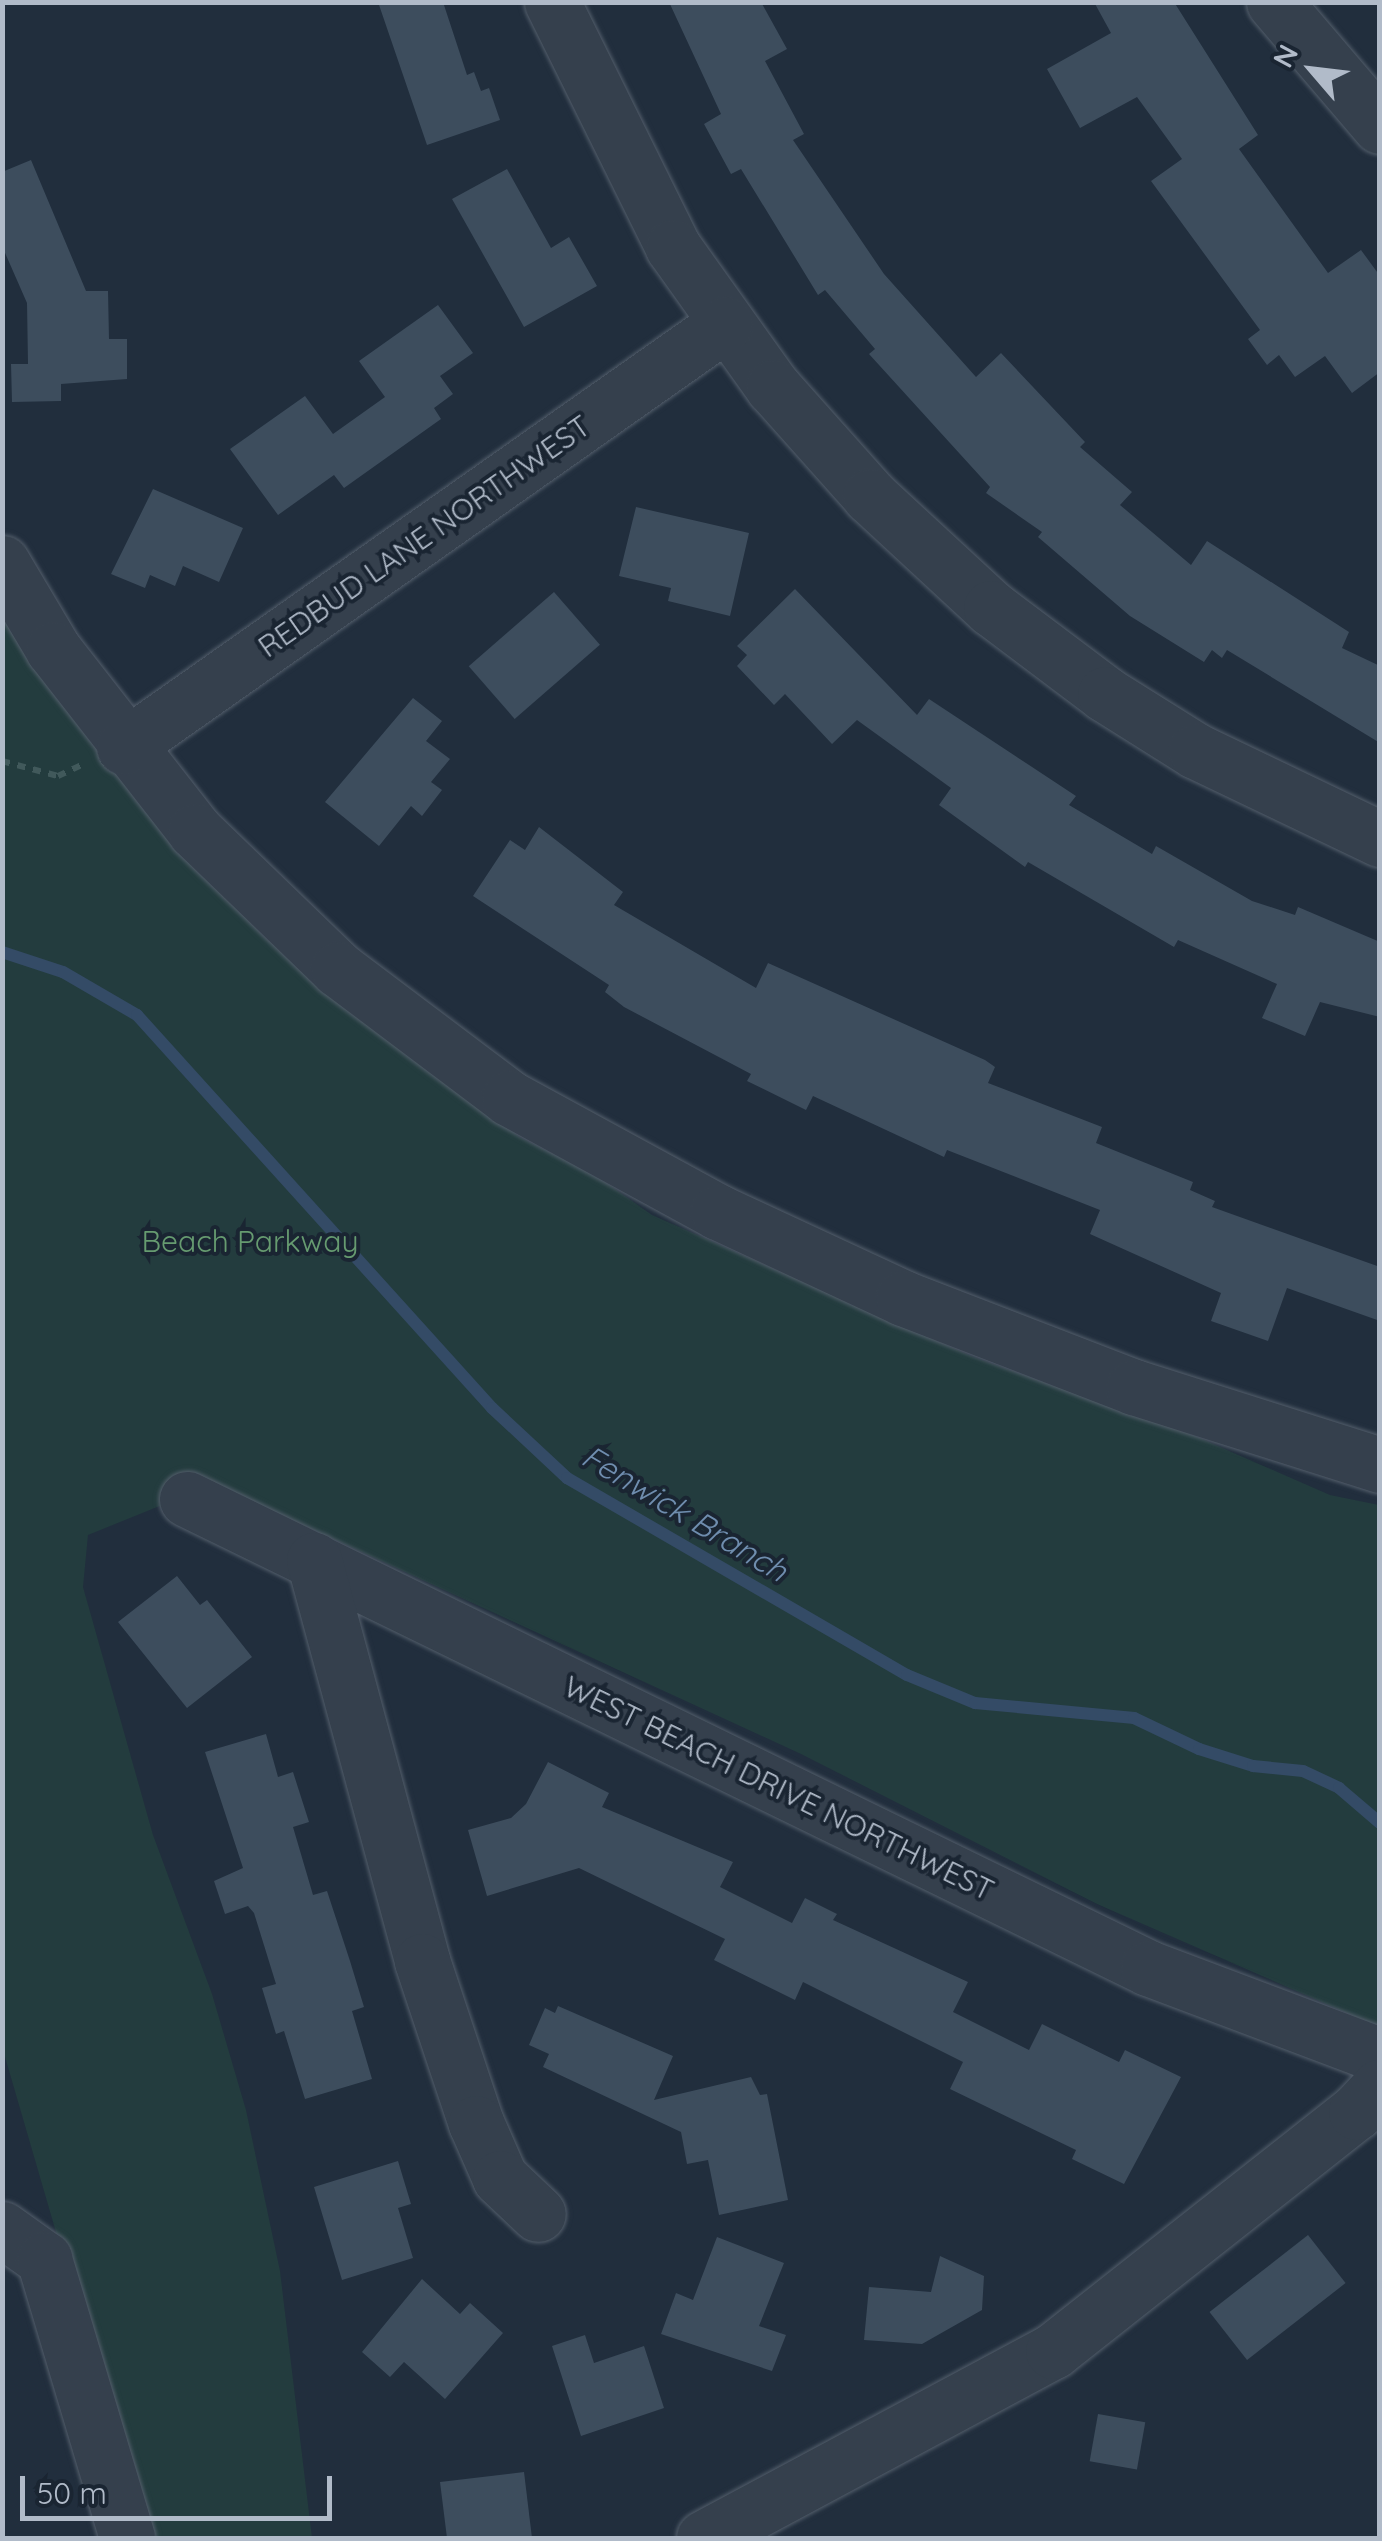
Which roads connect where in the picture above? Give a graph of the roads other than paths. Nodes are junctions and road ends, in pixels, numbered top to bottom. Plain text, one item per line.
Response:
1 (552, 2) edge
2 (1274, 2) edge
3 (1380, 126) edge
4 (725, 324) junction
5 (2, 563) edge
6 (124, 746) junction
7 (1380, 840) edge
8 (1380, 1465) edge
9 (188, 1499) dead end
10 (314, 1560) junction
11 (1380, 2055) edge
12 (1380, 2086) edge
13 (538, 2214) dead end
14 (2, 2229) edge
15 (127, 2538) edge
16 (704, 2538) edge

1 - 4 street
2 - 3 street
4 - 6 street, REDBUD LANE NORTHWEST
4 - 7 street
5 - 6 street
6 - 8 street
9 - 10 street, WEST BEACH DRIVE NORTHWEST
10 - 11 street, WEST BEACH DRIVE NORTHWEST
10 - 13 street
12 - 16 street
14 - 15 street

